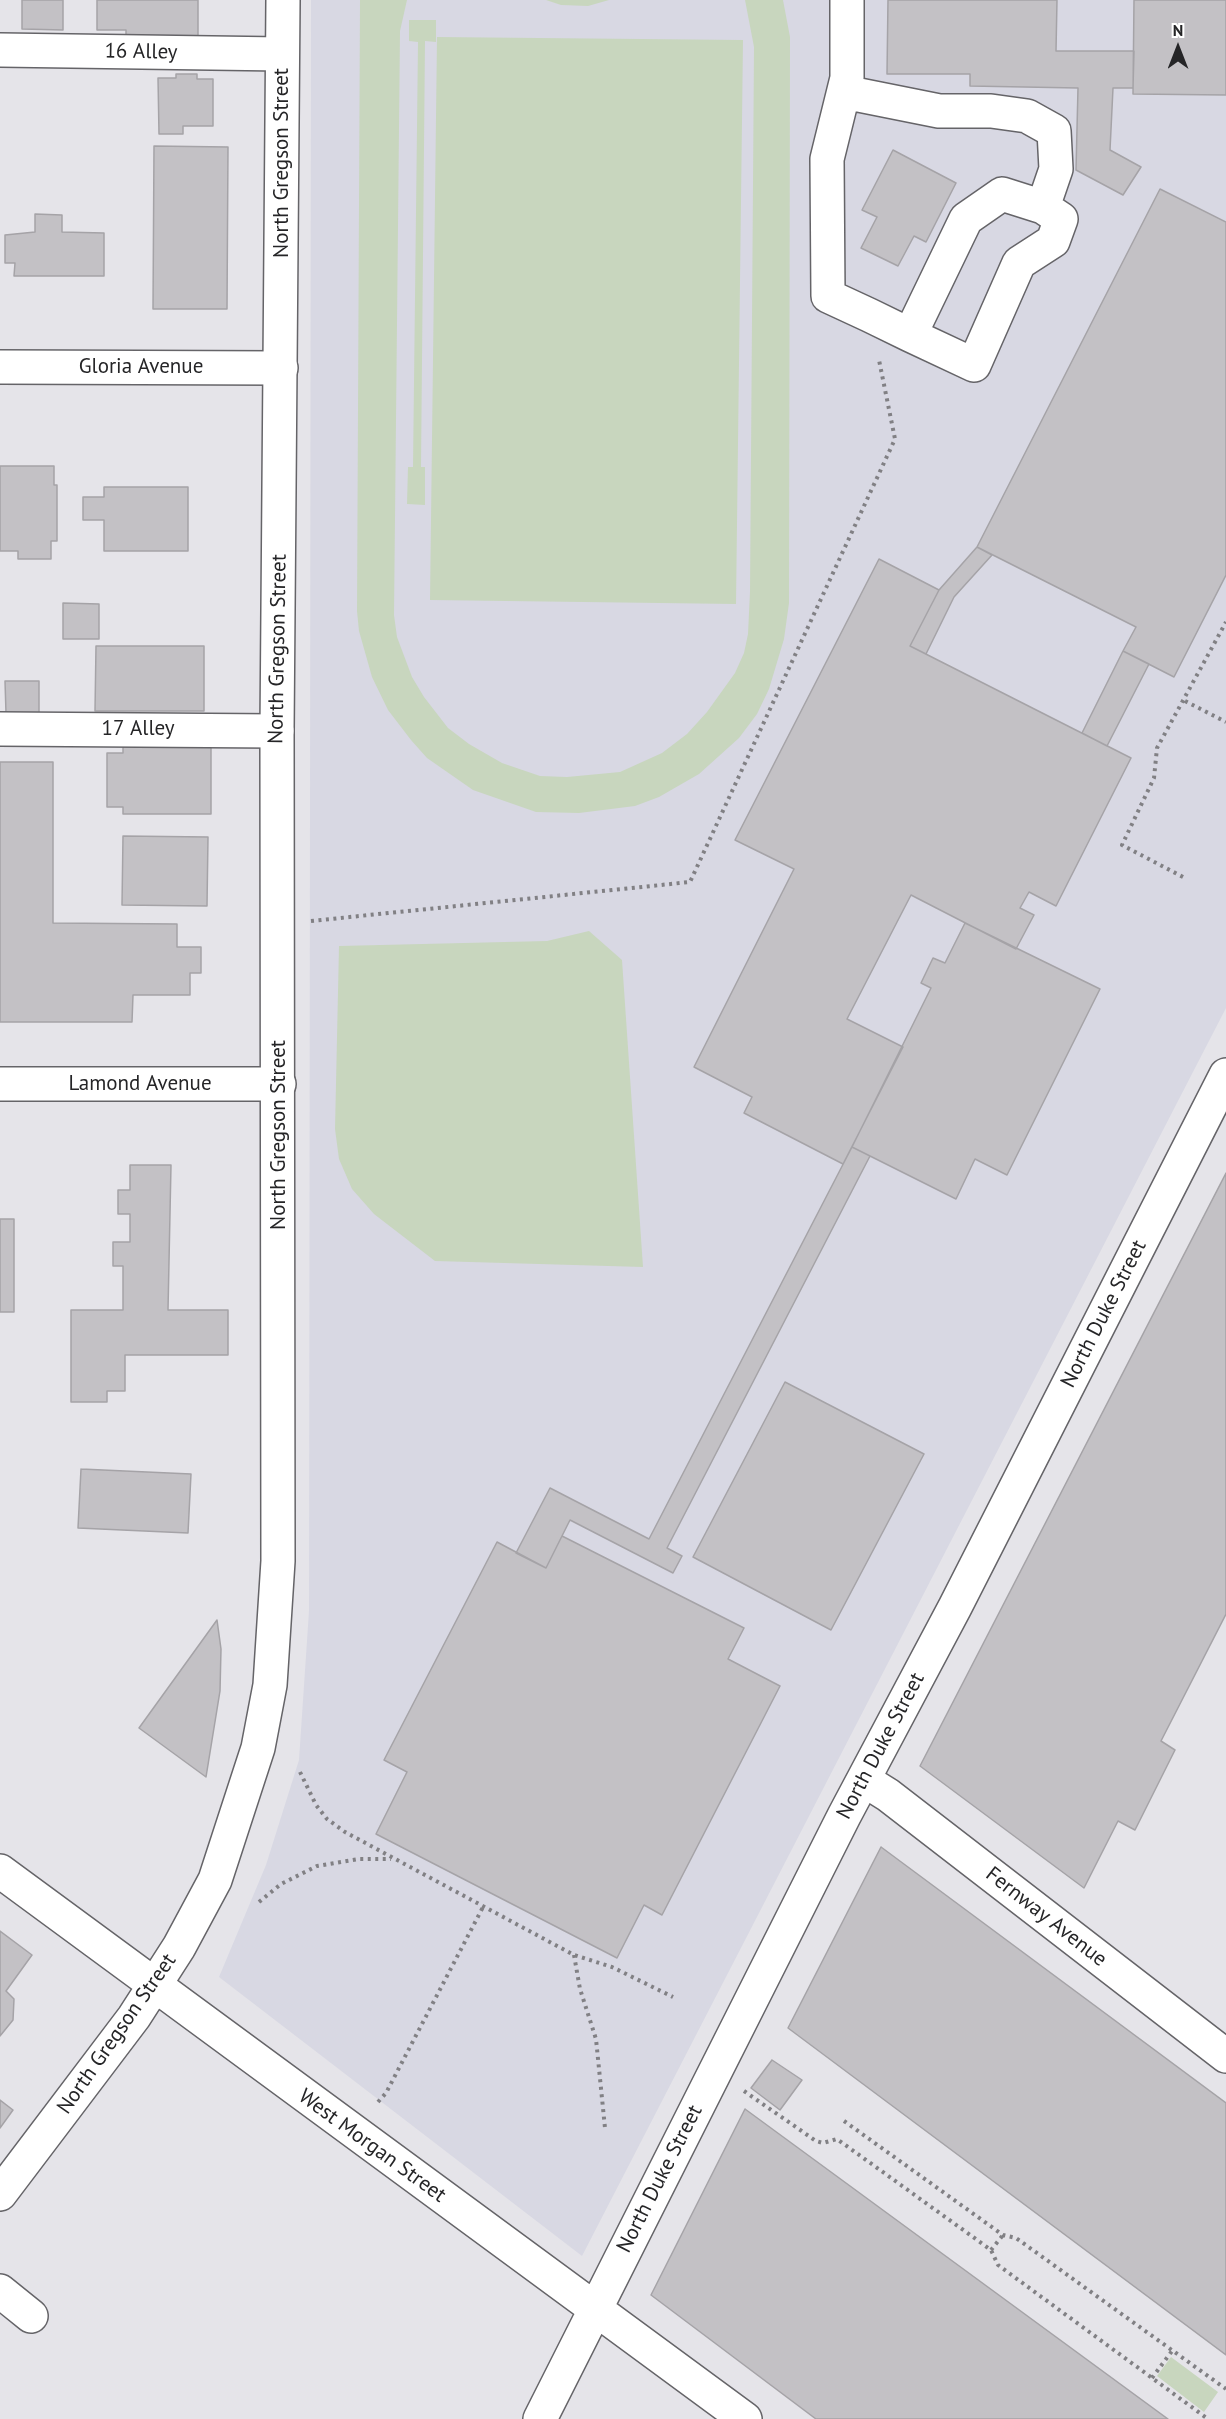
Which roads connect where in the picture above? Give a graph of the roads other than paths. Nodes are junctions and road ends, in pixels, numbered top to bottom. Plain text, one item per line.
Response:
1 (283, 0) edge
2 (847, 0) edge
3 (0, 50) edge
4 (282, 54) junction
5 (844, 92) junction
6 (1043, 207) junction
7 (910, 335) junction
8 (0, 366) edge
9 (281, 368) junction
10 (0, 729) edge
11 (277, 730) junction
12 (1226, 1075) edge
13 (0, 1084) edge
14 (279, 1084) junction
15 (864, 1780) junction
16 (0, 1870) edge
17 (155, 1985) junction
18 (1226, 2056) edge
19 (0, 2194) edge
20 (0, 2291) edge
21 (595, 2308) junction
22 (31, 2316) dead end
23 (540, 2419) edge
24 (745, 2419) edge

1 - 4 main road, North Gregson Street
2 - 5 main road
3 - 4 main road, 16 Alley
4 - 9 main road, North Gregson Street
5 - 6 main road
5 - 7 main road
6 - 7 main road
6 - 7 main road
8 - 9 main road, Gloria Avenue
9 - 11 main road, North Gregson Street
10 - 11 main road, 17 Alley
11 - 14 main road, North Gregson Street
12 - 15 main road, North Duke Street
13 - 14 main road, Lamond Avenue
14 - 17 main road, North Gregson Street
15 - 18 main road, Fernway Avenue
15 - 21 main road, North Duke Street
16 - 17 main road, West Morgan Street
17 - 19 main road, North Gregson Street
17 - 21 main road, West Morgan Street
20 - 22 main road
21 - 23 main road, North Duke Street
21 - 24 main road, West Morgan Street

